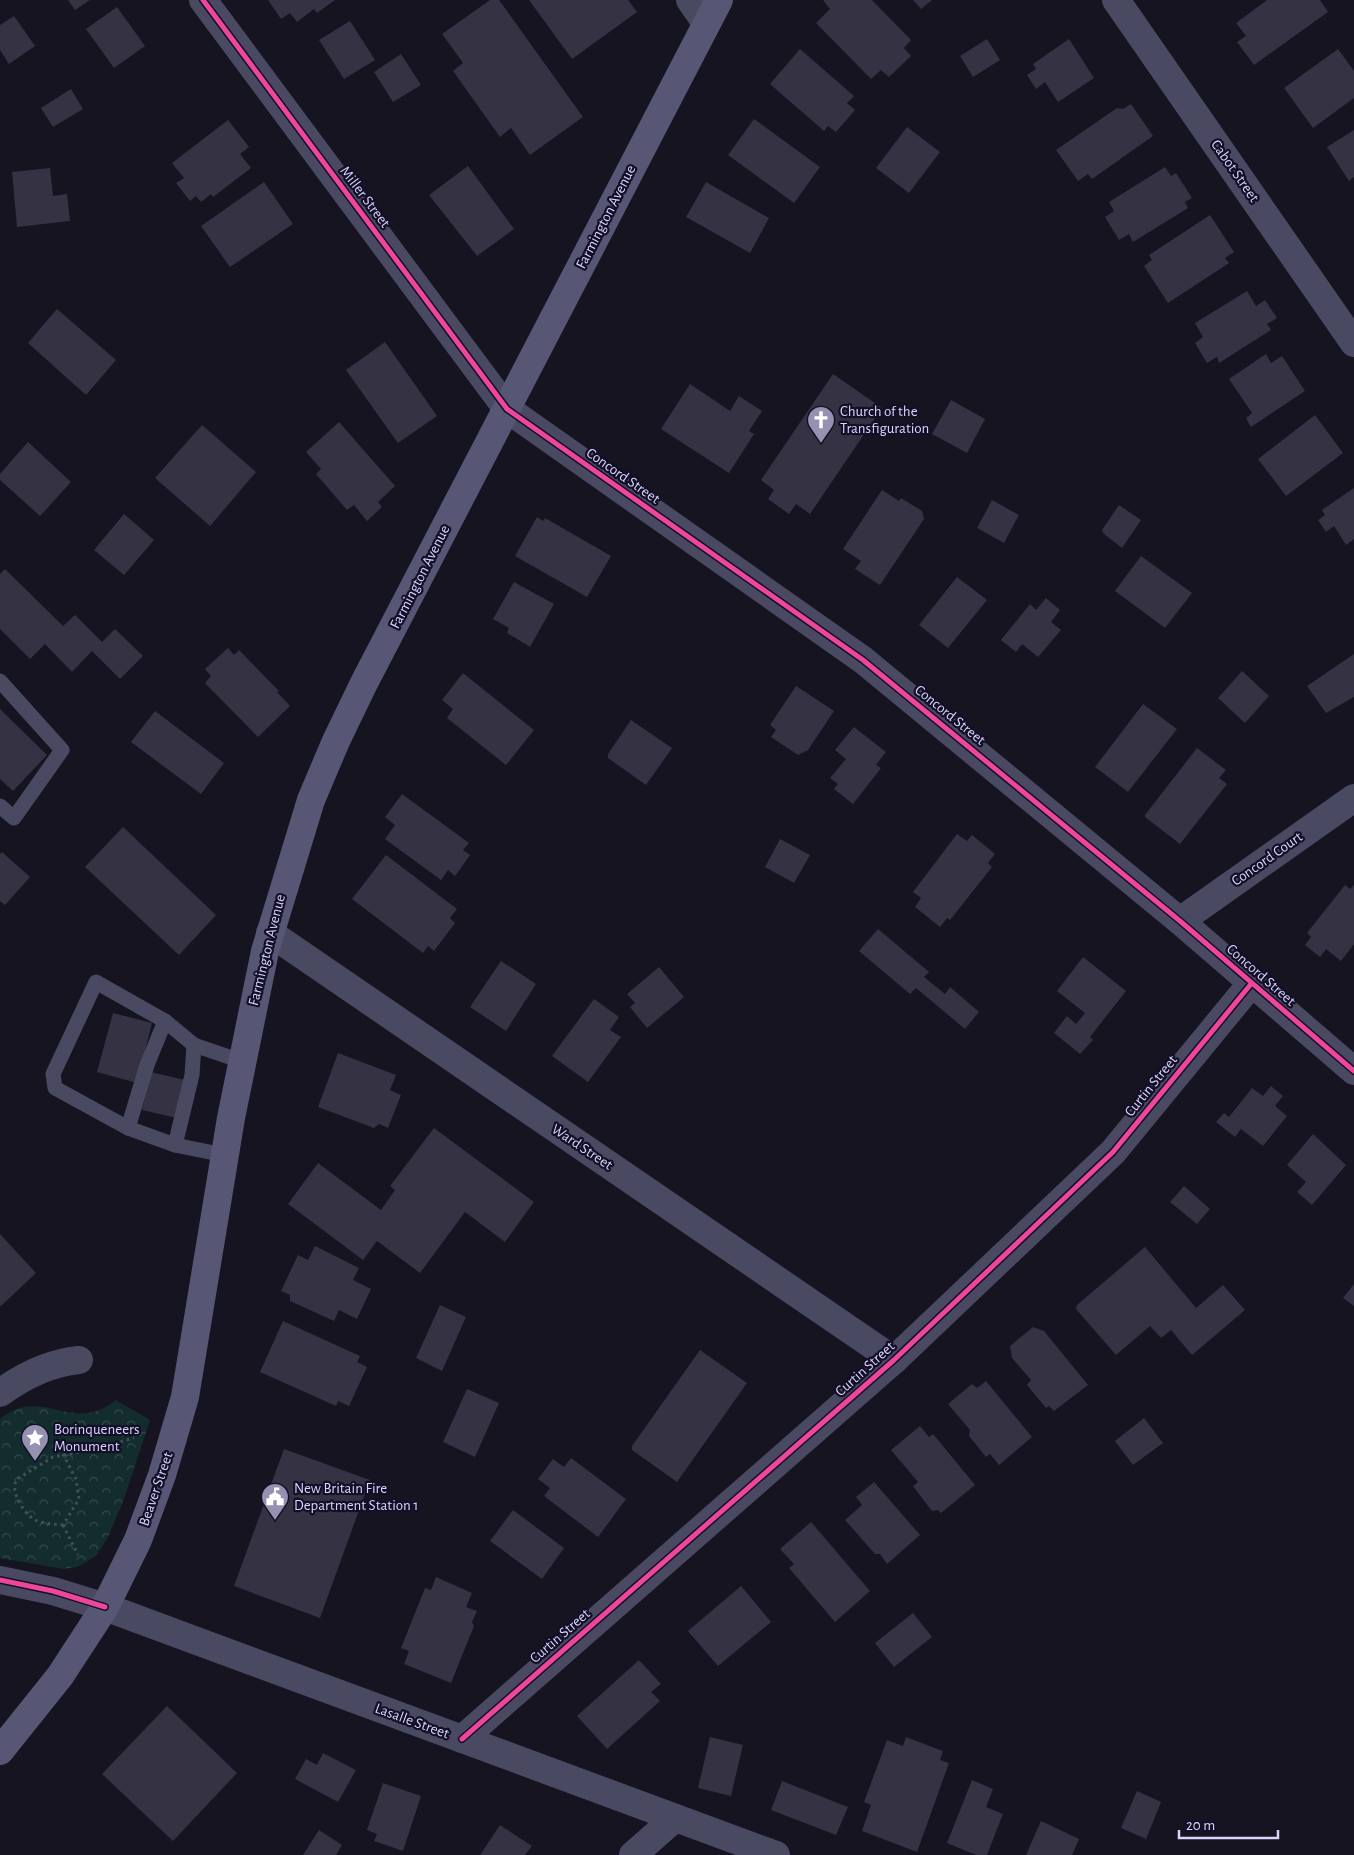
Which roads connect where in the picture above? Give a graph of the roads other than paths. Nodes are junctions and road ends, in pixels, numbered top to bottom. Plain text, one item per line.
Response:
1 (203, 0) edge
2 (690, 0) edge
3 (1116, 0) edge
4 (713, 12) edge
5 (1354, 343) edge
6 (506, 409) junction
7 (0, 681) edge
8 (1354, 798) edge
9 (0, 806) edge
10 (1180, 921) junction
11 (270, 933) junction
12 (1251, 984) junction
13 (165, 1020) junction
14 (194, 1045) junction
15 (241, 1060) junction
16 (1354, 1072) edge
17 (128, 1128) junction
18 (175, 1145) junction
19 (224, 1155) junction
20 (218, 1189) joint
21 (79, 1360) dead end
22 (894, 1360) junction
23 (0, 1393) edge
24 (0, 1580) edge
25 (104, 1608) junction
26 (462, 1739) junction
27 (0, 1751) edge
28 (675, 1818) junction
29 (633, 1855) edge
30 (776, 1855) edge

1 - 6 street, Miller Street
2 - 4 street
3 - 5 street, Cabot Street
4 - 6 main road, Farmington Avenue
6 - 10 street, Concord Street
6 - 11 main road, Farmington Avenue
7 - 9 lane
8 - 10 street, Concord Court
10 - 12 street, Concord Street
11 - 15 main road, Farmington Avenue
11 - 22 street, Ward Street
12 - 16 street, Concord Street
12 - 22 street, Curtin Street
13 - 14 lane
13 - 17 lane
13 - 17 lane
14 - 15 lane
14 - 18 lane
15 - 19 main road, Farmington Avenue
17 - 18 lane
18 - 19 lane
19 - 20 main road, Farmington Avenue
20 - 25 main road, Beaver Street
21 - 23 street
22 - 26 street, Curtin Street
24 - 25 street, Lasalle Street
25 - 26 street, Lasalle Street
25 - 27 main road, Beaver Street
26 - 28 street, Lasalle Street
28 - 29 street
28 - 30 street, Lasalle Street

